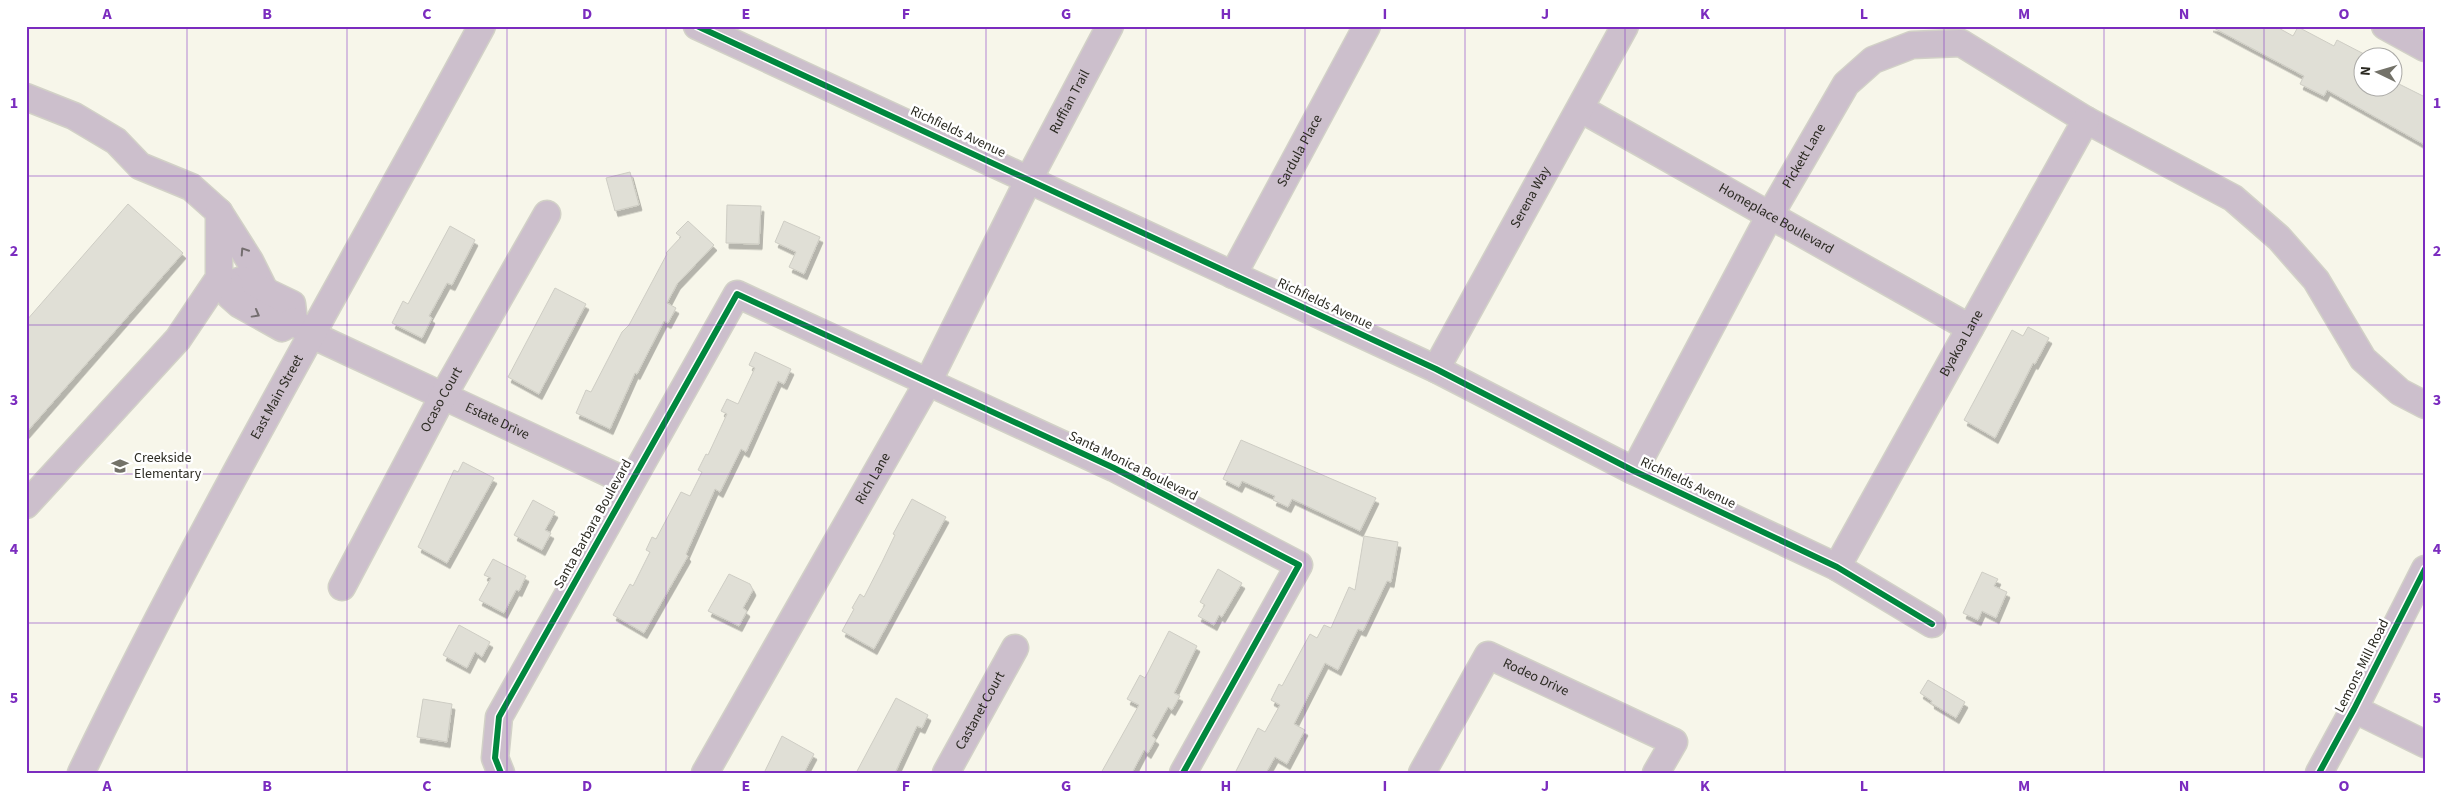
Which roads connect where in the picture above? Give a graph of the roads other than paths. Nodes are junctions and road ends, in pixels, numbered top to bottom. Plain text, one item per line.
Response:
1 (482, 26) edge
2 (697, 26) edge
3 (1110, 26) edge
4 (1368, 26) edge
5 (1625, 26) edge
6 (2385, 26) edge
7 (2425, 48) edge
8 (26, 97) edge
9 (1581, 109) junction
10 (2086, 120) junction
11 (1029, 179) junction
12 (219, 212) junction
13 (547, 214) dead end
14 (1770, 215) junction
15 (1233, 275) junction
16 (224, 281) junction
17 (265, 291) junction
18 (737, 294) joint
19 (302, 327) junction
20 (1970, 328) junction
21 (1436, 369) junction
22 (927, 384) junction
23 (443, 396) junction
24 (2425, 405) edge
25 (1634, 472) junction
26 (630, 483) junction
27 (26, 505) edge
28 (1837, 567) junction
29 (2425, 569) edge
30 (342, 586) dead end
31 (1932, 624) dead end
32 (1015, 648) dead end
33 (2354, 709) junction
34 (2425, 744) edge
35 (80, 773) edge
36 (501, 773) edge
37 (705, 773) edge
38 (946, 773) edge
39 (1183, 773) edge
40 (1422, 773) edge
41 (1656, 773) edge
42 (2319, 773) edge

1 - 19 street, East Main Street
2 - 11 street, Richfields Avenue
3 - 11 street, Ruffian Trail
4 - 15 street, Sardula Place
5 - 9 street, Serena Way
6 - 7 street
8 - 12 street
9 - 14 street, Homeplace Boulevard
9 - 21 street, Serena Way
10 - 14 street, Pickett Lane
10 - 20 street, Byakoa Lane
10 - 24 street, Pickett Lane
11 - 15 street, Richfields Avenue
11 - 22 street, Rich Lane
12 - 16 street
17 -> 12 street
13 - 23 street, Ocaso Court
14 - 20 street, Homeplace Boulevard
14 - 25 street, Pickett Lane
15 - 21 street, Richfields Avenue
16 - 17 street
16 -> 19 street
16 - 27 street
17 - 19 street
18 - 22 street, Santa Monica Boulevard
18 - 26 street, Santa Barbara Boulevard
19 - 23 street, Estate Drive
19 - 35 street, East Main Street
20 - 28 street, Byakoa Lane
21 - 25 street, Richfields Avenue
22 - 37 street, Rich Lane
22 - 39 street, Santa Monica Boulevard
23 - 26 street, Estate Drive
23 - 30 street, Ocaso Court
25 - 28 street, Richfields Avenue
26 - 36 street, Santa Barbara Boulevard
28 - 31 street, Richfields Avenue
29 - 33 street, Lemons Mill Road
32 - 38 street, Castanet Court
33 - 34 street
33 - 42 street, Lemons Mill Road
40 - 41 street, Rodeo Drive

